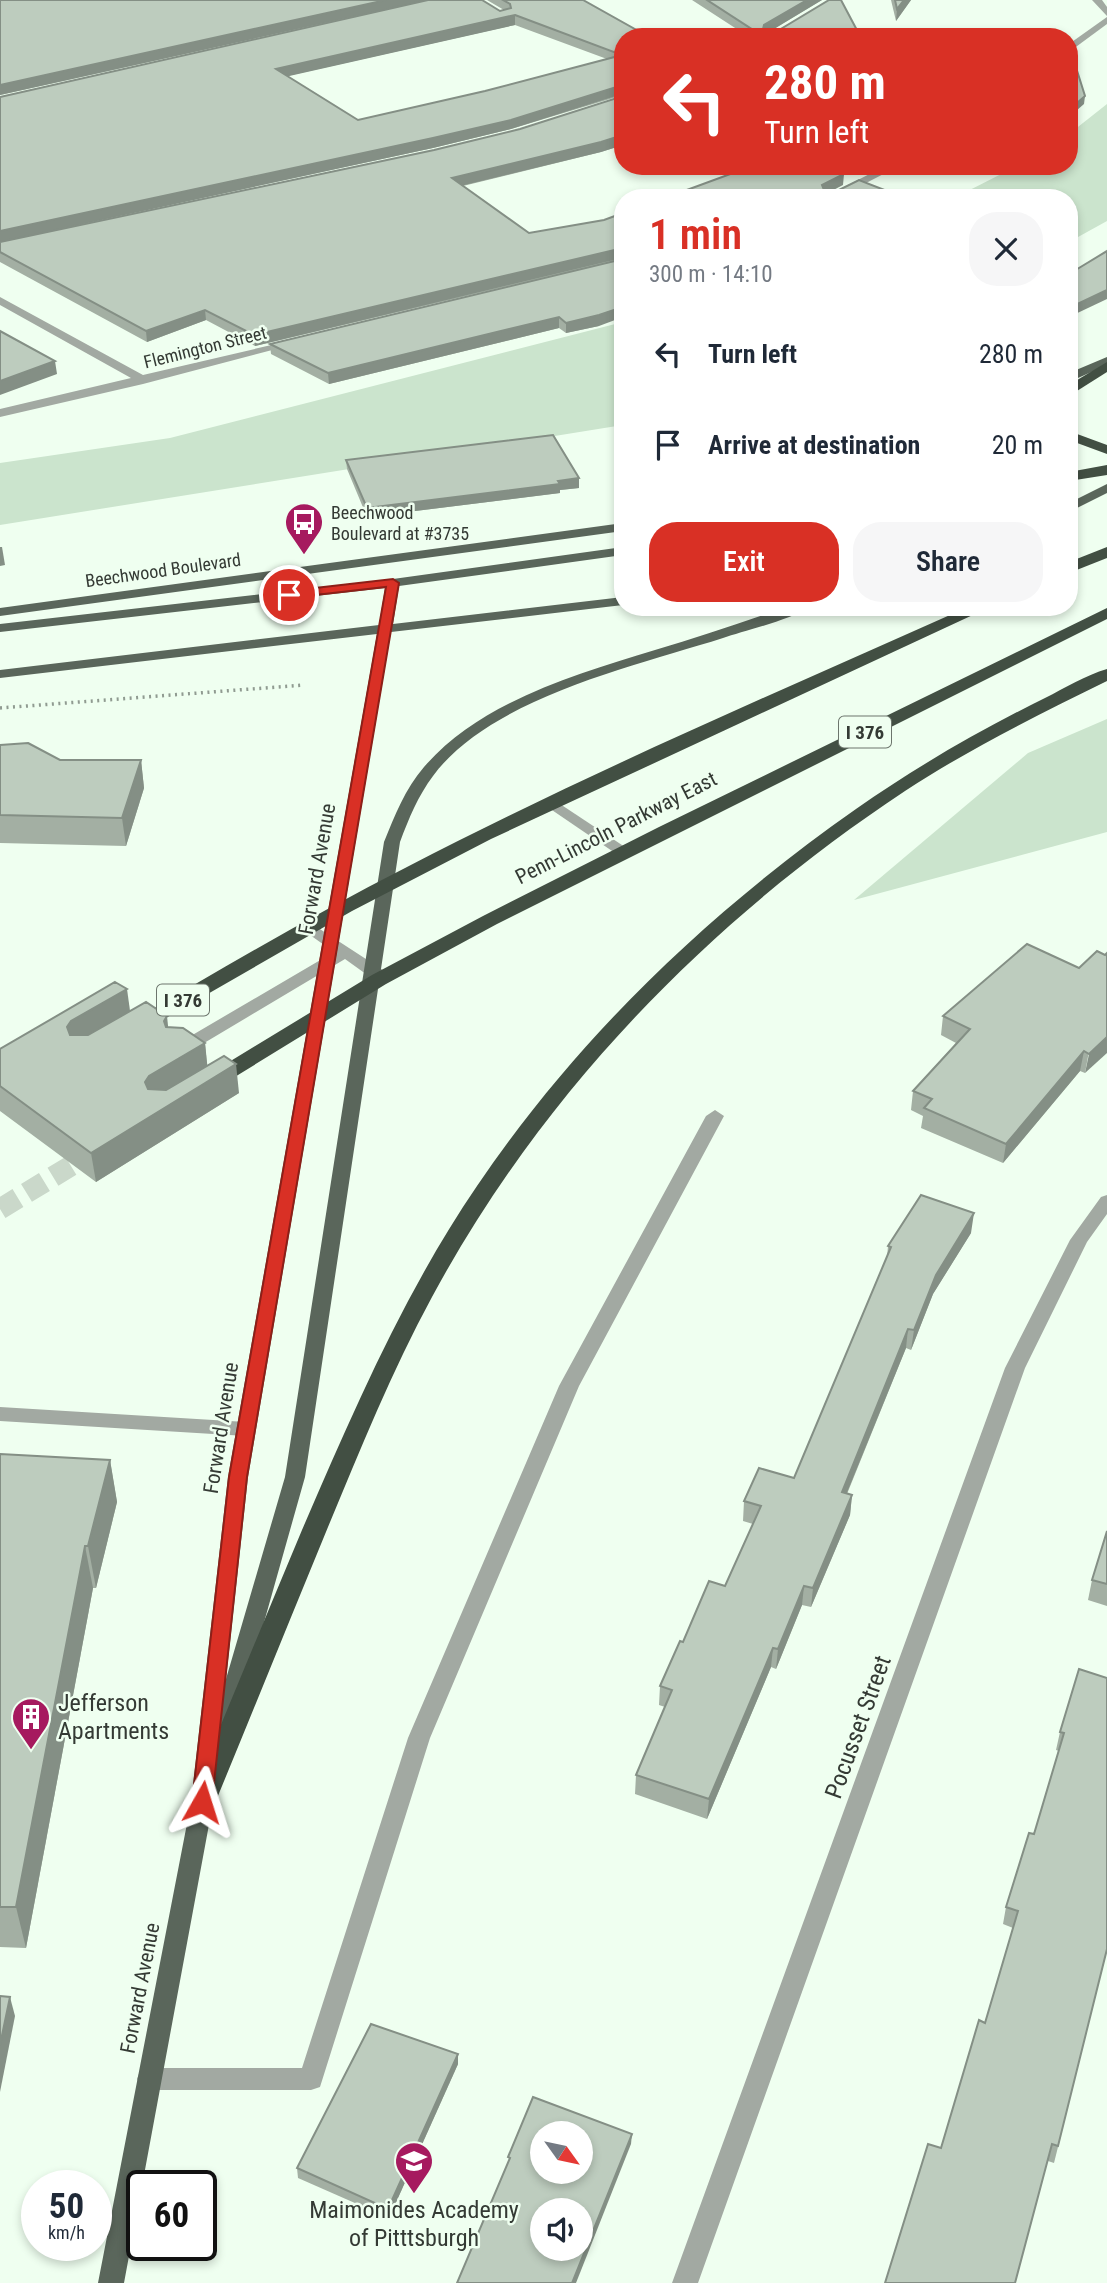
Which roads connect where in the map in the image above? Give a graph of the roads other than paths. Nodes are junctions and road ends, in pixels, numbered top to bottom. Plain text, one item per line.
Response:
1 (1097, 0) edge
2 (1107, 13) edge
3 (1107, 20) edge
4 (1078, 42) edge
5 (875, 175) edge
6 (847, 189) edge
7 (0, 300) edge
8 (304, 340) edge
9 (1107, 364) edge
10 (1078, 375) edge
11 (143, 380) junction
12 (1078, 385) edge
13 (0, 413) edge
14 (1078, 439) edge
15 (1107, 450) edge
16 (1107, 470) edge
17 (1078, 476) edge
18 (1107, 488) edge
19 (1078, 503) edge
20 (614, 528) edge
21 (614, 552) edge
22 (1107, 552) edge
23 (1078, 564) edge
24 (393, 583) junction
25 (614, 602) edge
26 (0, 612) edge
27 (1107, 613) edge
28 (773, 616) edge
29 (962, 616) edge
30 (0, 628) edge
31 (0, 674) edge
32 (1107, 674) edge
33 (551, 803) junction
34 (623, 852) junction
35 (309, 927) junction
36 (346, 953) junction
37 (383, 978) junction
38 (119, 1037) edge
39 (178, 1051) edge
40 (194, 1092) edge
41 (715, 1116) dead end
42 (1107, 1201) edge
43 (0, 1415) edge
44 (246, 1429) junction
45 (202, 1802) junction
46 (149, 2079) junction
47 (111, 2283) edge
48 (685, 2283) edge

1 - 2 street
3 - 4 street
5 - 6 street
7 - 11 street
8 - 11 street, Flemington Street
9 - 10 main road
9 - 12 highway
11 - 13 street, Flemington Street
14 - 15 highway
16 - 17 highway
18 - 19 main road
20 - 26 main road, Beechwood Boulevard
21 - 24 main road
22 - 23 highway
24 - 30 main road
24 - 44 main road, Forward Avenue
25 - 31 main road
27 - 34 highway, Penn-Lincoln Parkway East / I 376
28 - 45 main road
29 - 33 highway, I 376
32 - 45 highway
33 - 34 street
33 - 35 highway, I 376
34 - 37 highway, Penn-Lincoln Parkway East / I 376
35 - 36 street
35 - 38 highway, I 376
36 - 37 street
36 - 39 street
37 - 40 highway, Penn-Lincoln Parkway East / I 376
41 - 46 street
42 - 48 street, Pocusset Street
43 - 44 street
44 - 45 main road, Forward Avenue
45 - 46 main road, Forward Avenue
46 - 47 main road, Forward Avenue

